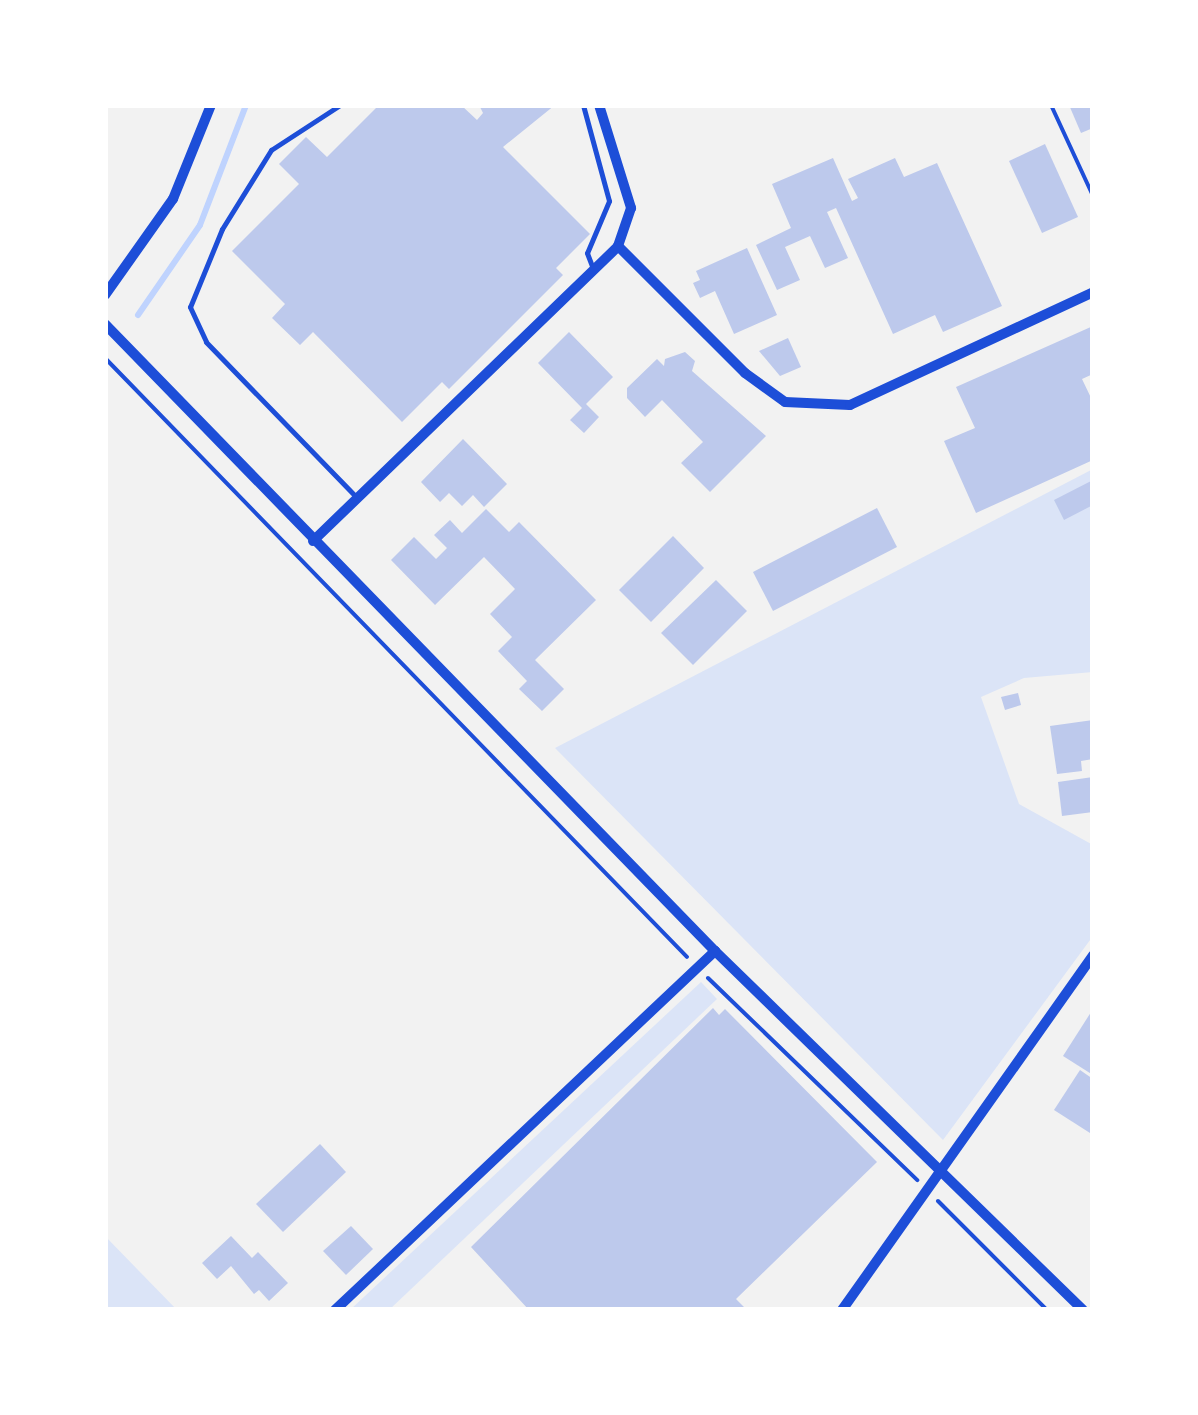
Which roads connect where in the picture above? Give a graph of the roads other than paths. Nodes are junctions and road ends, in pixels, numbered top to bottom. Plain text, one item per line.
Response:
1 (212, 105) edge
2 (340, 105) edge
3 (582, 105) edge
4 (599, 105) edge
5 (618, 246) junction
6 (593, 269) junction
7 (1093, 292) edge
8 (105, 295) edge
9 (105, 324) edge
10 (358, 498) junction
11 (313, 542) junction
12 (715, 951) junction
13 (1093, 956) edge
14 (940, 1168) junction
15 (335, 1310) edge
16 (842, 1310) edge
17 (1083, 1310) edge

1 - 8 street
2 - 10 lane
3 - 6 lane
4 - 5 street
5 - 6 street
5 - 7 street
6 - 10 street
9 - 11 street
10 - 11 street
11 - 12 street
12 - 14 street
12 - 15 street
13 - 14 street
14 - 16 street
14 - 17 street

